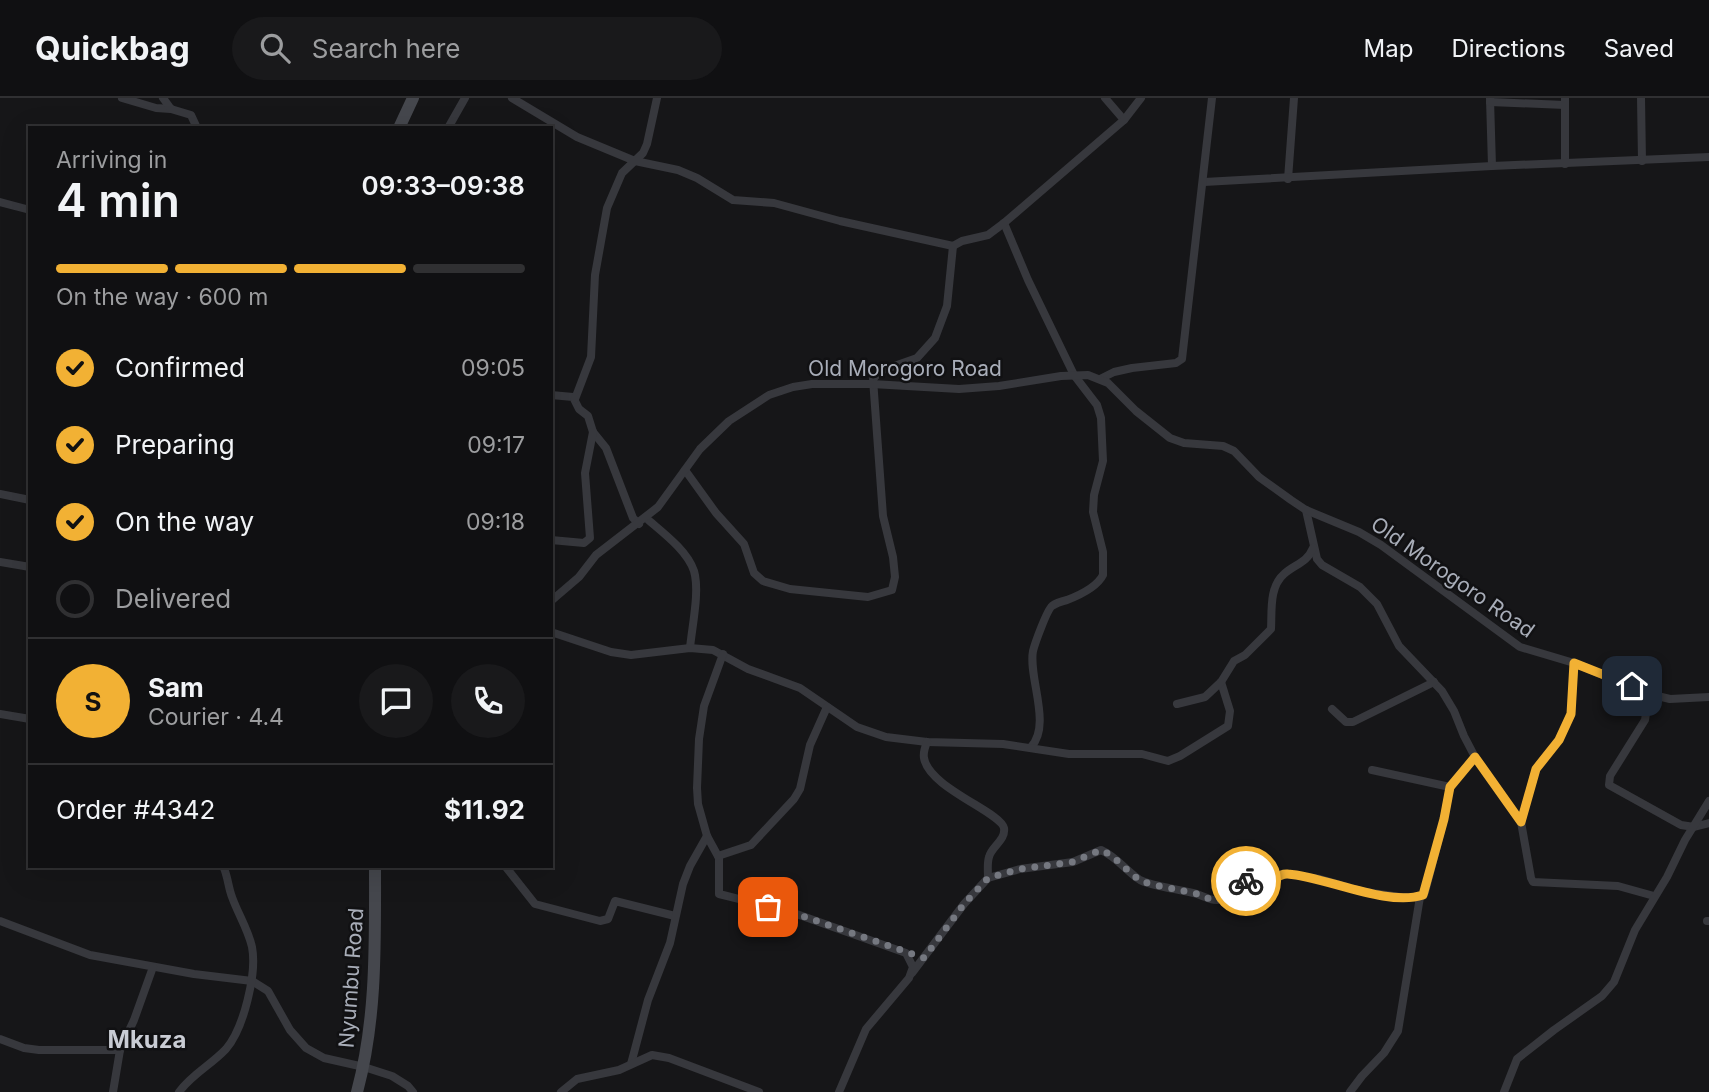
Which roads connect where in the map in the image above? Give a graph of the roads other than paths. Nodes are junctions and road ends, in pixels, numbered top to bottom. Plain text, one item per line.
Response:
1 (122, 98) edge
2 (163, 98) edge
3 (413, 98) edge
4 (465, 98) edge
5 (512, 98) edge
6 (657, 98) edge
7 (1105, 98) edge
8 (1141, 98) edge
9 (1212, 98) edge
10 (1294, 98) edge
11 (1641, 98) edge
12 (1490, 100) edge
13 (1565, 102) edge
14 (171, 109) junction
15 (1124, 120) junction
16 (196, 126) edge
17 (400, 126) edge
18 (448, 126) edge
19 (1709, 157) edge
20 (635, 161) junction
21 (1642, 161) junction
22 (1565, 164) junction
23 (1492, 166) junction
24 (1289, 179) junction
25 (1204, 182) junction
26 (0, 202) edge
27 (28, 209) edge
28 (1004, 223) junction
29 (953, 246) junction
30 (1074, 374) junction
31 (1100, 379) junction
32 (872, 384) junction
33 (553, 395) edge
34 (575, 399) junction
35 (593, 432) junction
36 (685, 470) junction
37 (0, 495) edge
38 (28, 500) edge
39 (1306, 510) junction
40 (642, 521) junction
41 (553, 540) edge
42 (1313, 548) junction
43 (0, 562) edge
44 (28, 567) edge
45 (553, 599) edge
46 (553, 633) edge
47 (690, 648) junction
48 (723, 654) junction
49 (1574, 663) junction
50 (1221, 682) junction
51 (1434, 682) junction
52 (1649, 694) junction
53 (1709, 697) edge
54 (1177, 704) dead end
55 (827, 707) junction
56 (1332, 709) dead end
57 (0, 715) edge
58 (28, 719) edge
59 (927, 742) junction
60 (1031, 747) junction
61 (1475, 757) junction
62 (1373, 770) dead end
63 (1450, 787) junction
64 (1709, 801) edge
65 (1521, 822) junction
66 (1709, 823) edge
67 (1694, 827) junction
68 (707, 836) junction
69 (718, 856) junction
70 (224, 868) edge
71 (375, 868) edge
72 (506, 868) edge
73 (988, 878) junction
74 (1654, 896) junction
75 (1420, 897) junction
76 (675, 916) junction
77 (0, 921) edge
78 (906, 953) junction
79 (924, 958) junction
80 (153, 967) junction
81 (912, 973) junction
82 (252, 981) junction
83 (0, 1039) edge
84 (120, 1050) junction
85 (631, 1064) junction
86 (364, 1067) junction
87 (113, 1092) edge
88 (179, 1092) edge
89 (357, 1092) edge
90 (413, 1092) edge
91 (561, 1092) edge
92 (759, 1092) edge
93 (839, 1092) edge
94 (1350, 1092) edge
95 (1504, 1092) edge

1 - 14 street
2 - 14 street
3 - 17 street
4 - 18 street
5 - 20 street
6 - 20 street
7 - 15 street
8 - 15 street
9 - 25 street
10 - 24 street
11 - 21 street
12 - 13 street
12 - 23 street
13 - 22 street
14 - 16 street
15 - 28 street
19 - 21 street
20 - 29 street
20 - 34 street
21 - 22 street
22 - 23 street
23 - 24 street
24 - 25 street
25 - 31 street
26 - 27 street
28 - 29 street
28 - 30 street
29 - 32 street
30 - 31 street, Old Morogoro Road
30 - 32 street, Old Morogoro Road
30 - 60 street
31 - 39 street, Old Morogoro Road
32 - 36 street, Old Morogoro Road
32 - 36 street
33 - 34 street
34 - 35 street
35 - 40 street
35 - 41 street
36 - 40 street, Old Morogoro Road
37 - 38 street
39 - 42 street
39 - 49 street, Old Morogoro Road
40 - 45 street, Old Morogoro Road
40 - 47 street
42 - 50 street
42 - 51 street
43 - 44 street
46 - 47 street
47 - 48 street
48 - 55 street
48 - 68 street
49 - 52 street, Old Morogoro Road
49 - 65 street
50 - 54 street
50 - 60 street
51 - 56 street
51 - 61 street
52 - 53 street, Old Morogoro Road
52 - 67 street
55 - 59 street
55 - 69 street
57 - 58 street
59 - 60 street
59 - 73 street
61 - 63 street
61 - 65 street
62 - 63 street
63 - 75 street
64 - 67 street
65 - 74 street
66 - 67 street
67 - 74 street
68 - 69 street
68 - 76 street
69 - 78 street
70 - 82 street
71 - 86 street, Nyumbu Road
72 - 76 street
73 - 75 street
73 - 79 street
74 - 95 street
75 - 94 street
76 - 85 street
77 - 80 street
78 - 79 street
78 - 81 street
79 - 81 street
80 - 82 street
80 - 84 street
81 - 93 street
82 - 86 street
82 - 88 street
83 - 84 street
84 - 87 street
85 - 91 street
85 - 92 street
86 - 89 street, Nyumbu Road
86 - 90 street

